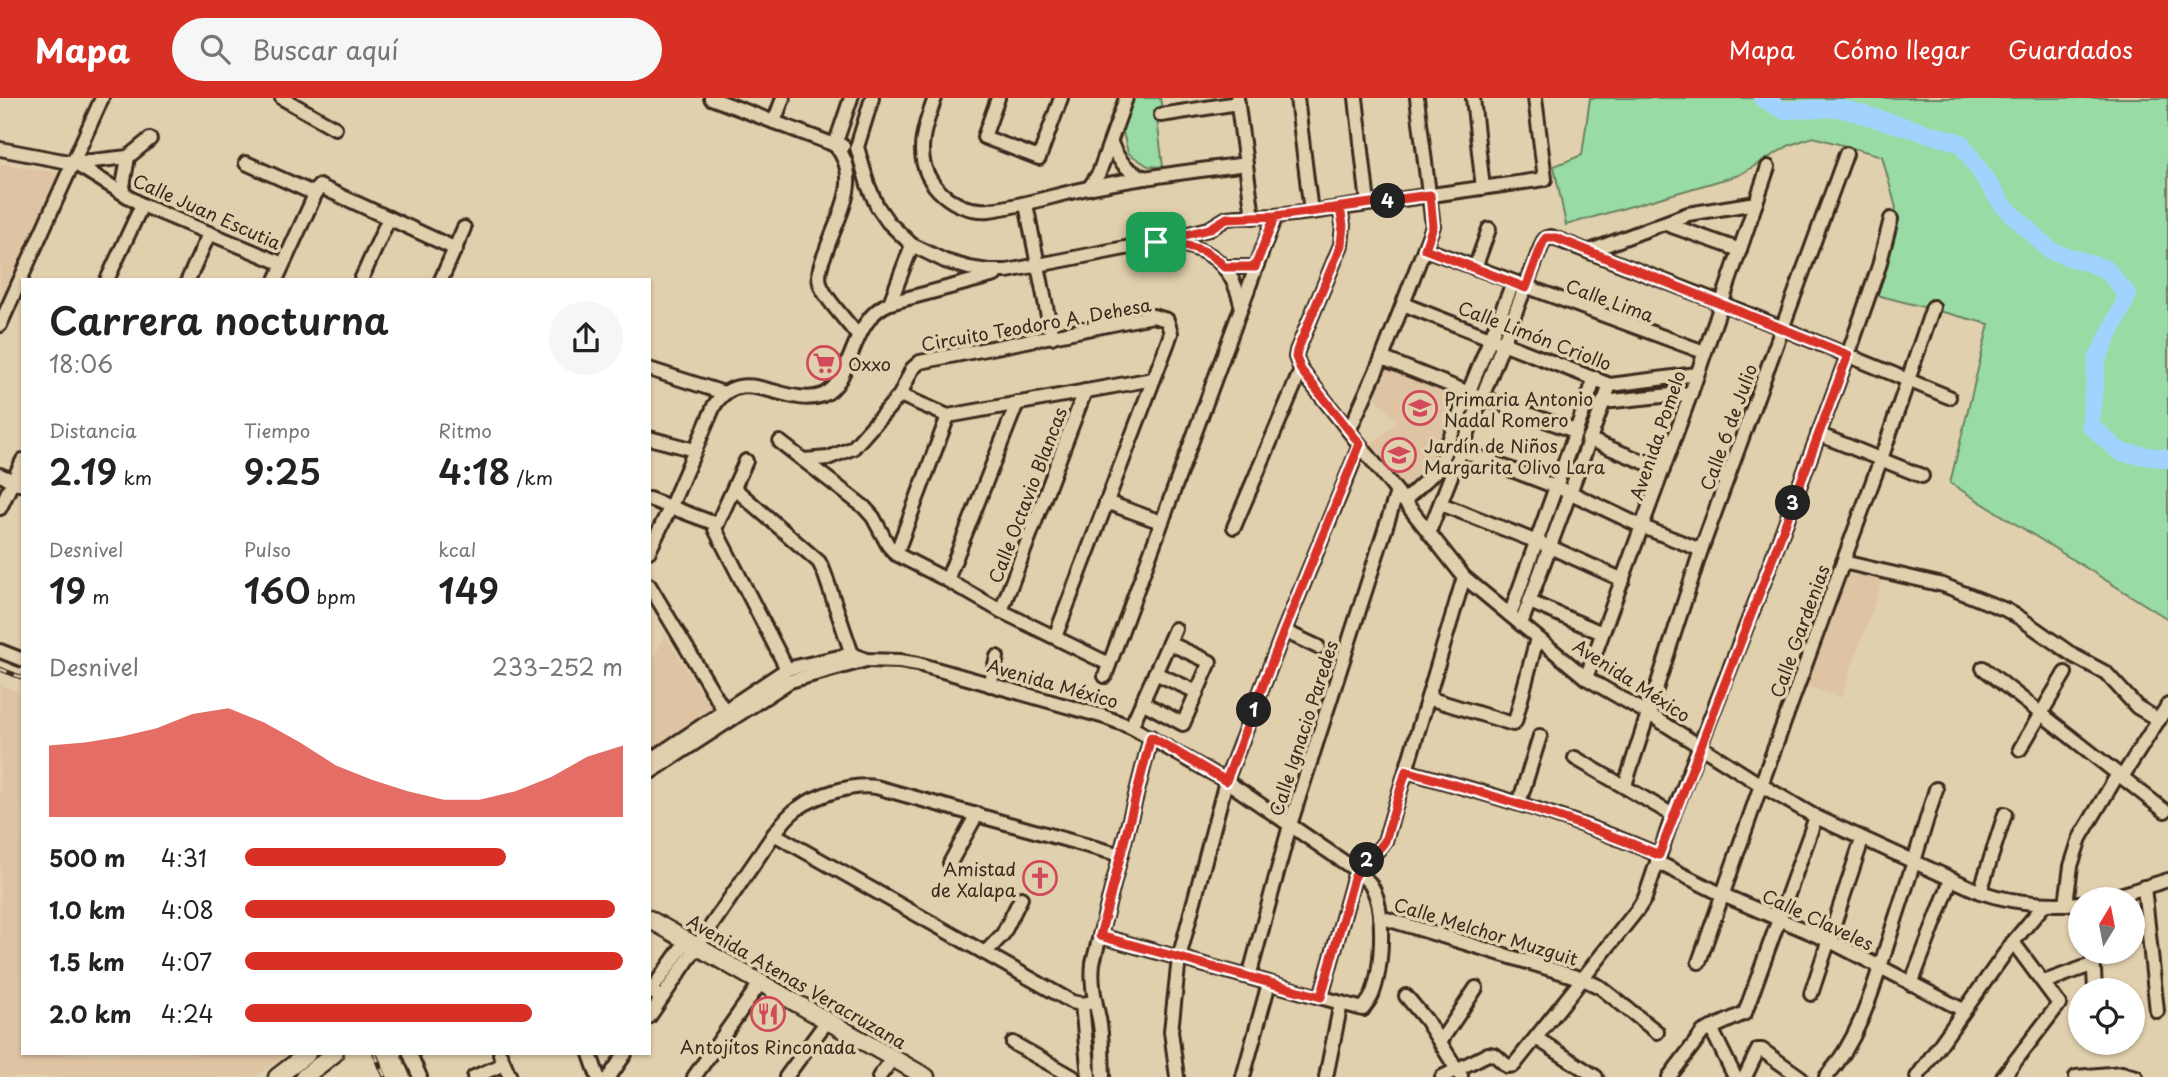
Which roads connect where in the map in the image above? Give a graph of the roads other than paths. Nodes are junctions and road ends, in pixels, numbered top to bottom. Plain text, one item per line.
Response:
1 (102, 98) edge
2 (282, 98) edge
3 (783, 98) edge
4 (851, 98) edge
5 (872, 98) edge
6 (934, 98) edge
7 (998, 98) edge
8 (1061, 98) edge
9 (1126, 98) edge
10 (1297, 98) edge
11 (1356, 98) edge
12 (1417, 98) edge
13 (1473, 98) edge
14 (1535, 98) edge
15 (716, 99) edge
16 (1238, 100) edge
17 (1161, 115) dead end
18 (774, 122) junction
19 (335, 128) dead end
20 (150, 139) dead end
21 (1111, 143) junction
22 (835, 145) junction
23 (857, 147) junction
24 (0, 149) edge
25 (1846, 154) dead end
26 (128, 157) junction
27 (74, 163) junction
28 (246, 163) dead end
29 (1247, 164) junction
30 (1768, 167) dead end
31 (1148, 178) junction
32 (868, 185) junction
33 (1089, 188) junction
34 (1483, 188) junction
35 (317, 190) junction
36 (847, 191) junction
37 (122, 192) junction
38 (1430, 195) junction
39 (1756, 203) junction
40 (1026, 204) junction
41 (1368, 204) junction
42 (142, 205) junction
43 (1340, 208) junction
44 (1311, 212) junction
45 (1275, 216) junction
46 (1253, 217) junction
47 (390, 218) junction
48 (1891, 219) dead end
49 (1666, 224) junction
50 (464, 228) dead end
51 (1209, 229) junction
52 (1489, 229) dead end
53 (209, 234) junction
54 (1156, 242) junction
55 (912, 245) junction
56 (456, 249) junction
57 (1425, 249) junction
58 (1740, 250) junction
59 (1590, 251) junction
60 (1207, 252) junction
61 (283, 264) junction
62 (1037, 265) junction
63 (1224, 267) junction
64 (1255, 267) junction
65 (1475, 268) junction
66 (1007, 271) junction
67 (21, 278) edge
68 (108, 278) edge
69 (189, 278) edge
70 (277, 278) edge
71 (362, 278) edge
72 (442, 278) edge
73 (21, 279) edge
74 (1519, 285) junction
75 (890, 303) junction
76 (1721, 303) junction
77 (1241, 304) junction
78 (1403, 304) junction
79 (1933, 307) dead end
80 (0, 325) edge
81 (1783, 328) junction
82 (858, 336) junction
83 (1052, 337) junction
84 (1490, 337) junction
85 (1505, 342) junction
86 (1704, 352) junction
87 (1848, 355) junction
88 (1382, 358) junction
89 (651, 370) edge
90 (1301, 370) junction
91 (1697, 374) junction
92 (1595, 378) junction
93 (1153, 379) junction
94 (1907, 380) junction
95 (1610, 385) junction
96 (1085, 391) junction
97 (1467, 392) junction
98 (724, 393) junction
99 (1691, 393) junction
100 (900, 395) junction
101 (1483, 397) junction
102 (1949, 397) dead end
103 (1603, 402) junction
104 (1017, 403) junction
105 (948, 416) junction
106 (1349, 431) junction
107 (1575, 431) junction
108 (1818, 434) junction
109 (651, 439) edge
110 (1588, 439) junction
111 (780, 442) dead end
112 (1360, 444) junction
113 (1447, 445) junction
114 (695, 450) junction
115 (1462, 451) junction
116 (1881, 459) junction
117 (804, 460) junction
118 (746, 461) dead end
119 (1663, 470) junction
120 (0, 475) edge
121 (1922, 476) dead end
122 (18, 482) edge
123 (1555, 486) junction
124 (734, 488) junction
125 (1569, 492) junction
126 (1401, 496) junction
127 (651, 500) edge
128 (1106, 502) junction
129 (1441, 504) junction
130 (671, 506) junction
131 (0, 508) edge
132 (1161, 522) junction
133 (716, 524) junction
134 (1234, 527) dead end
135 (1643, 527) junction
136 (1429, 532) junction
137 (1537, 542) junction
138 (651, 547) edge
139 (1550, 547) junction
140 (1701, 550) junction
141 (896, 554) junction
142 (1843, 562) junction
143 (1464, 577) junction
144 (947, 580) junction
145 (1623, 580) junction
146 (651, 588) edge
147 (1530, 602) junction
148 (1001, 611) junction
149 (1510, 615) junction
150 (1521, 624) junction
151 (1175, 629) dead end
152 (1284, 631) junction
153 (1602, 634) junction
154 (1055, 637) junction
155 (1537, 638) junction
156 (1169, 643) junction
157 (1318, 647) dead end
158 (0, 651) edge
159 (997, 657) dead end
160 (21, 659) edge
161 (858, 660) junction
162 (1983, 668) dead end
163 (787, 670) junction
164 (1155, 673) junction
165 (2064, 673) dead end
166 (1586, 678) junction
167 (990, 685) junction
168 (1197, 692) junction
169 (1428, 698) junction
170 (1142, 702) junction
171 (2168, 705) edge
172 (2040, 713) junction
173 (1649, 714) junction
174 (727, 716) junction
175 (2159, 720) junction
176 (1131, 727) junction
177 (1540, 736) dead end
178 (1151, 737) junction
179 (1701, 747) junction
180 (2020, 749) dead end
181 (1575, 758) dead end
182 (651, 760) edge
183 (1406, 771) junction
184 (651, 772) edge
185 (2120, 776) junction
186 (1226, 781) junction
187 (1625, 785) junction
188 (1761, 785) junction
189 (1936, 789) dead end
190 (1519, 803) junction
191 (2165, 811) dead end
192 (977, 814) junction
193 (2005, 814) dead end
194 (1674, 815) junction
195 (1816, 817) junction
196 (1290, 825) junction
197 (774, 834) junction
198 (1862, 840) junction
199 (1121, 855) junction
200 (1658, 859) junction
201 (950, 863) dead end
202 (1914, 863) junction
203 (1357, 871) junction
204 (1951, 880) junction
205 (2168, 880) edge
206 (2144, 887) edge
207 (1980, 892) junction
208 (1723, 895) junction
209 (1021, 898) dead end
210 (2066, 904) joint
211 (2044, 905) junction
212 (2146, 906) edge
213 (1380, 917) junction
214 (651, 920) edge
215 (1779, 920) junction
216 (1100, 936) junction
217 (1830, 941) junction
218 (2013, 942) junction
219 (691, 943) junction
220 (985, 953) junction
221 (1179, 958) junction
222 (1699, 962) dead end
223 (2081, 964) edge
224 (1880, 968) junction
225 (1249, 977) junction
226 (1583, 979) junction
227 (761, 982) junction
228 (2044, 982) junction
229 (1269, 983) junction
230 (1911, 984) junction
231 (1476, 988) dead end
232 (651, 991) edge
233 (651, 991) edge
234 (1811, 994) dead end
235 (1406, 996) dead end
236 (1321, 997) junction
237 (1088, 1003) junction
238 (1341, 1003) junction
239 (1963, 1010) junction
240 (2157, 1011) dead end
241 (651, 1014) edge
242 (827, 1021) junction
243 (1711, 1028) junction
244 (1657, 1032) dead end
245 (1536, 1038) junction
246 (1440, 1042) junction
247 (1013, 1043) dead end
248 (306, 1055) edge
249 (411, 1055) edge
250 (590, 1055) edge
251 (624, 1055) edge
252 (325, 1056) edge
253 (893, 1058) junction
254 (502, 1059) edge
255 (1459, 1074) edge
256 (1924, 1074) edge
257 (2009, 1075) edge
258 (277, 1077) edge
259 (304, 1077) edge
260 (420, 1077) edge
261 (474, 1077) edge
262 (510, 1077) edge
263 (598, 1077) edge
264 (609, 1077) edge
265 (694, 1077) edge
266 (786, 1077) edge
267 (879, 1077) edge
268 (926, 1077) edge
269 (1073, 1077) edge
270 (1090, 1077) edge
271 (1103, 1077) edge
272 (1177, 1077) edge
273 (1243, 1077) edge
274 (1326, 1077) edge
275 (1441, 1077) edge
276 (1596, 1077) edge
277 (1669, 1077) edge
278 (1735, 1077) edge
279 (1745, 1077) edge
280 (1800, 1077) edge
281 (1826, 1077) edge
282 (2076, 1077) edge
283 (2136, 1077) edge

1 - 27 street
2 - 19 street
3 - 18 street
4 - 22 street
5 - 23 street
6 - 40 street
7 - 8 street
9 - 21 street
10 - 44 street
11 - 41 street
12 - 38 street
13 - 34 street
14 - 34 street
15 - 18 street
16 - 17 street
16 - 29 street
18 - 22 street
20 - 26 street
21 - 31 street
21 - 33 street
22 - 23 street
22 - 36 street
23 - 32 street
24 - 27 street, Calle Juan Escutia
25 - 81 street, Calle 6 de Julio
26 - 27 street
26 - 37 street
27 - 37 street, Calle Juan Escutia
27 - 67 street
28 - 35 street
29 - 31 street
29 - 46 street
30 - 39 street, Avenida Pomelo
31 - 33 street
32 - 36 street
32 - 55 street
33 - 40 street
34 - 38 street
35 - 47 street
35 - 61 street
36 - 82 street
37 - 42 street, Calle Juan Escutia
38 - 41 street
38 - 57 street
39 - 49 street
39 - 58 street, Avenida Pomelo
40 - 62 street
41 - 43 street
42 - 53 street, Calle Juan Escutia
42 - 68 street
43 - 44 street
43 - 90 street, Avenida México
44 - 45 street
45 - 46 street
45 - 64 street
46 - 51 street
47 - 56 street
47 - 71 street
48 - 87 street
49 - 58 street
49 - 59 street
50 - 56 street
51 - 54 street
51 - 60 street
52 - 65 street
53 - 61 street, Calle Juan Escutia
53 - 69 street
54 - 60 street
54 - 62 street
55 - 66 street
55 - 75 street
56 - 72 street
57 - 65 street, Calle Lima
57 - 78 street
58 - 76 street, Avenida Pomelo
59 - 74 street
59 - 76 street
60 - 63 street
61 - 70 street
62 - 66 street
62 - 83 street
63 - 64 street
63 - 77 street
64 - 77 street
65 - 74 street, Calle Lima
66 - 75 street
73 - 80 street
74 - 84 street
74 - 85 street
74 - 86 street, Calle Lima
75 - 82 street
76 - 81 street
76 - 86 street, Avenida Pomelo
77 - 132 street
78 - 84 street, Calle Limón Criollo
78 - 88 street
79 - 94 street, Calle Gardenias
81 - 87 street
81 - 140 street, Calle 6 de Julio
82 - 98 street
83 - 93 street, Circuito Teodoro A. Dehesa
83 - 100 street, Circuito Teodoro A. Dehesa
84 - 85 street, Calle Limón Criollo
84 - 97 street
85 - 92 street, Calle Limón Criollo
85 - 101 street
86 - 91 street, Avenida Pomelo
87 - 94 street
87 - 108 street
88 - 97 street
88 - 106 street
89 - 98 street
90 - 106 street, Avenida México
90 - 134 street
91 - 95 street, Calle Limón Criollo
91 - 99 street, Avenida Pomelo
92 - 95 street, Calle Limón Criollo
92 - 107 street
93 - 96 street
93 - 128 street, Circuito Teodoro A. Dehesa
94 - 102 street
94 - 116 street, Calle Gardenias
95 - 103 street
96 - 104 street
96 - 148 street, Calle Octavio Blancas
97 - 101 street
97 - 113 street
98 - 114 street
99 - 103 street
99 - 119 street, Avenida Pomelo
100 - 105 street
100 - 117 street, Circuito Teodoro A. Dehesa
101 - 107 street
101 - 115 street
103 - 110 street
104 - 105 street
104 - 144 street
105 - 141 street
106 - 112 street, Avenida México
107 - 123 street
108 - 116 street
108 - 179 street
109 - 114 street
110 - 119 street
110 - 125 street
111 - 117 street
112 - 126 street, Avenida México
112 - 152 street
113 - 115 street
113 - 126 street
114 - 130 street
115 - 123 street
115 - 129 street
116 - 121 street
116 - 142 street, Calle Gardenias
117 - 141 street
118 - 124 street
119 - 135 street, Avenida Pomelo
120 - 122 street
122 - 131 street
123 - 125 street
123 - 137 street
124 - 133 street
124 - 161 street
125 - 135 street
125 - 139 street
126 - 136 street, Avenida México
126 - 196 street, Calle Ignacio Paredes
127 - 130 street
128 - 132 street
128 - 154 street, Circuito Teodoro A. Dehesa
129 - 136 street
129 - 137 street
130 - 133 street
130 - 138 street
132 - 154 street
133 - 163 street
135 - 140 street
135 - 145 street, Avenida Pomelo
136 - 143 street, Avenida México
137 - 139 street
137 - 149 street
139 - 145 street
139 - 147 street
140 - 173 street, Calle 6 de Julio
141 - 144 street
142 - 175 street
142 - 188 street, Calle Gardenias
143 - 149 street, Avenida México
143 - 169 street
144 - 148 street
145 - 153 street, Avenida Pomelo
146 - 174 street
147 - 150 street
147 - 153 street
148 - 154 street
149 - 150 street, Avenida México
150 - 155 street, Avenida México
151 - 156 street
152 - 157 street
152 - 186 street
153 - 166 street, Avenida Pomelo
155 - 166 street, Avenida México
155 - 169 street
156 - 164 street
156 - 168 street
158 - 160 street
159 - 167 street
161 - 163 street, Avenida México
161 - 167 street, Avenida México
161 - 174 street, Avenida México
162 - 172 street
163 - 174 street, Avenida México
164 - 168 street
164 - 170 street
165 - 172 street
166 - 173 street, Avenida México
167 - 176 street, Avenida México
168 - 170 street
169 - 183 street
170 - 176 street
171 - 175 street
172 - 180 street
172 - 185 street
173 - 179 street, Avenida México
173 - 187 street, Calle 6 de Julio
174 - 182 street, Avenida México
174 - 184 street, Avenida México
175 - 185 street
176 - 178 street, Avenida México
177 - 190 street
178 - 186 street, Avenida México
178 - 199 street
179 - 188 street, Avenida México
179 - 194 street
181 - 187 street
183 - 190 street, Calle Claveles
183 - 203 street
185 - 191 street
185 - 210 street
186 - 196 street, Avenida México
186 - 221 street
187 - 194 street
188 - 195 street, Avenida México
188 - 208 street, Calle Gardenias
189 - 202 street
190 - 200 street, Calle Claveles
192 - 197 street
192 - 199 street
192 - 201 street
193 - 207 street
194 - 200 street
195 - 198 street, Avenida México
195 - 215 street
196 - 203 street, Avenida México
196 - 225 street, Calle Ignacio Paredes
197 - 219 street
197 - 220 street
198 - 202 street, Avenida México
198 - 217 street
199 - 216 street
200 - 208 street, Calle Claveles
200 - 226 street
202 - 204 street, Avenida México
202 - 224 street
203 - 213 street
203 - 236 street
204 - 207 street, Avenida México
204 - 230 street
205 - 206 street
207 - 211 street, Avenida México
208 - 215 street, Calle Claveles
208 - 222 street, Calle Gardenias
209 - 220 street
210 - 211 street, Avenida México
211 - 218 street
212 - 240 street
213 - 226 street, Calle Melchor Muzguit
213 - 238 street
214 - 219 main road, Avenida Atenas Veracruzana
215 - 217 street, Calle Claveles
215 - 243 street
216 - 221 street
216 - 237 street
217 - 224 street, Calle Claveles
217 - 234 street
218 - 228 street
218 - 239 street
219 - 227 main road, Avenida Atenas Veracruzana
219 - 232 street
220 - 237 street
221 - 225 street
221 - 272 street
223 - 228 street
224 - 230 street, Calle Claveles
224 - 281 street
225 - 229 street
226 - 244 street, Calle Melchor Muzguit
226 - 245 street
227 - 242 main road, Avenida Atenas Veracruzana
227 - 265 street
228 - 257 street
229 - 236 street
229 - 273 street
230 - 239 street, Calle Claveles
231 - 246 street
233 - 241 street
235 - 246 street
236 - 238 street
237 - 270 street
237 - 271 street
238 - 274 street
239 - 256 street
242 - 253 main road, Avenida Atenas Veracruzana
242 - 266 street
243 - 277 street
243 - 278 street
245 - 255 street
245 - 276 street
246 - 255 street
247 - 269 street
248 - 258 main road
249 - 260 street
250 - 263 street
251 - 264 street
252 - 259 main road
253 - 267 street
253 - 268 main road, Avenida Atenas Veracruzana
254 - 261 street
254 - 262 street
255 - 275 street
279 - 280 street
282 - 283 street

